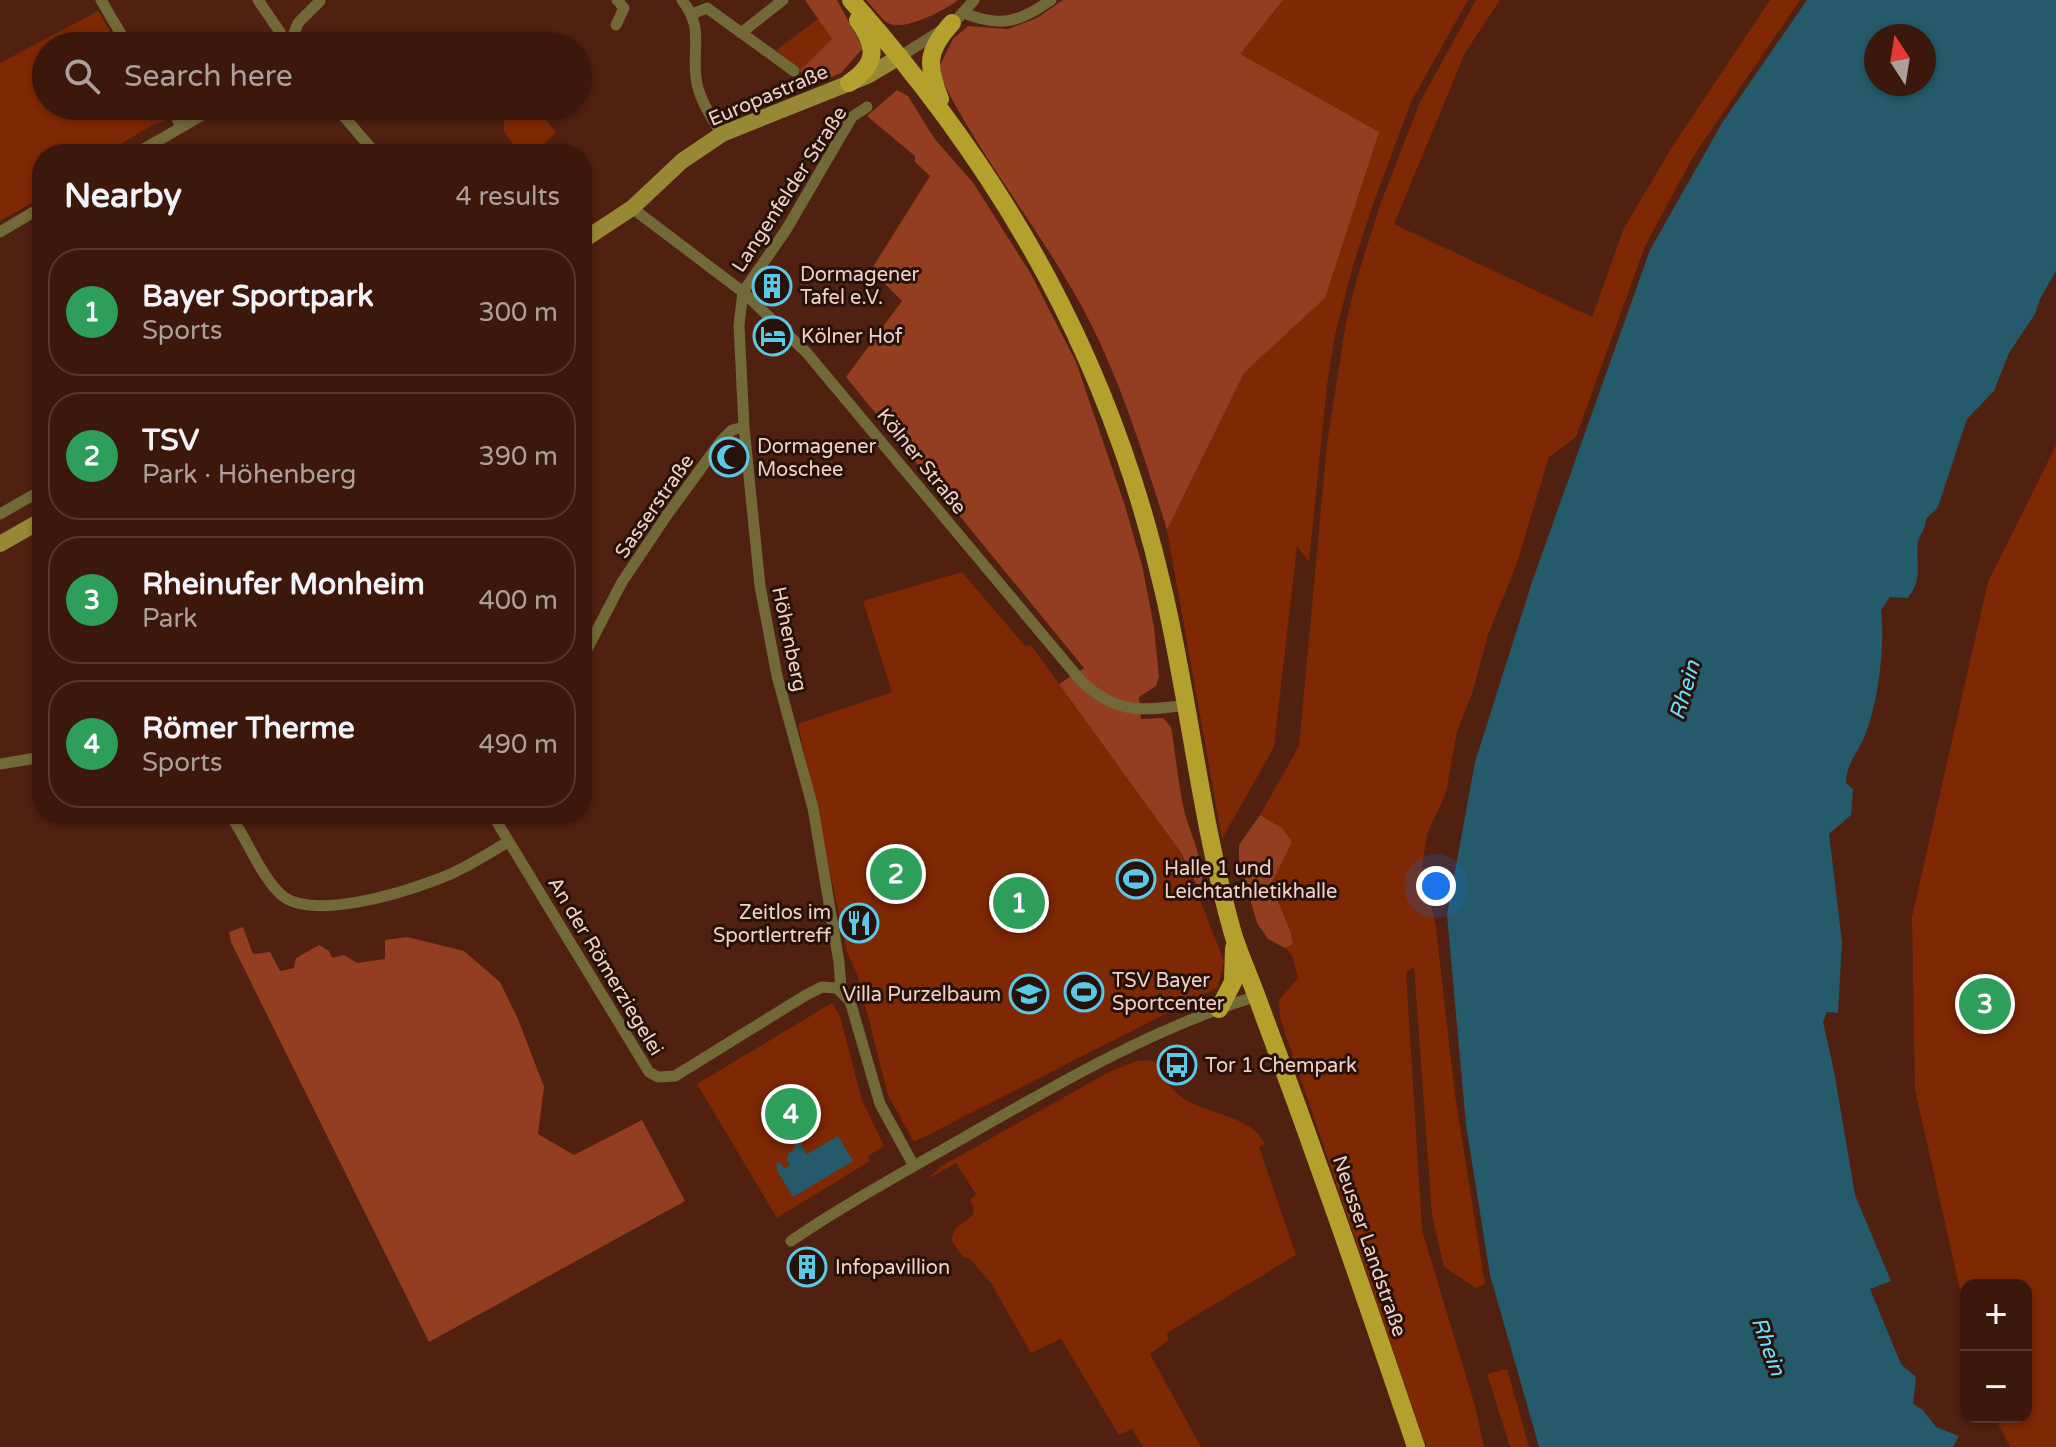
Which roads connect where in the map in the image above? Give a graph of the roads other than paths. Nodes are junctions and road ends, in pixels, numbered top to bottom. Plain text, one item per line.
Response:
1 (101, 0) edge
2 (258, 0) edge
3 (617, 0) edge
4 (682, 0) edge
5 (783, 0) edge
6 (850, 0) edge
7 (974, 0) edge
8 (1051, 0) edge
9 (320, 1) edge
10 (711, 4) edge
11 (692, 14) junction
12 (958, 18) junction
13 (616, 25) dead end
14 (120, 32) edge
15 (280, 32) edge
16 (294, 32) edge
17 (741, 33) junction
18 (901, 56) junction
19 (794, 71) dead end
20 (849, 83) junction
21 (867, 107) dead end
22 (949, 119) junction
23 (178, 120) edge
24 (193, 120) edge
25 (347, 120) edge
26 (181, 127) junction
27 (722, 134) junction
28 (152, 144) edge
29 (367, 144) edge
30 (632, 208) junction
31 (32, 213) edge
32 (0, 232) edge
33 (592, 234) edge
34 (743, 292) junction
35 (744, 427) junction
36 (32, 496) edge
37 (0, 514) edge
38 (32, 526) edge
39 (0, 544) edge
40 (592, 640) edge
41 (1185, 705) junction
42 (32, 759) edge
43 (0, 764) edge
44 (236, 824) edge
45 (498, 824) edge
46 (508, 842) junction
47 (1234, 938) junction
48 (841, 989) junction
49 (1257, 996) junction
50 (1219, 1009) junction
51 (914, 1166) junction
52 (791, 1241) dead end
53 (1416, 1447) edge

1 - 14 street
2 - 15 street
3 - 13 street
4 - 11 street
5 - 17 street
6 - 18 main road
6 - 20 main road
7 - 12 street
8 - 12 street
9 - 16 street
10 - 11 street
10 - 17 street
11 - 27 street
12 - 18 street
12 - 22 main road
17 - 19 street
18 - 20 main road, Europastraße
18 - 22 main road
20 - 27 main road, Europastraße
21 - 34 street, Langenfelder Straße
22 - 41 main road
23 - 26 street
24 - 26 street
25 - 29 street
26 - 28 street
27 - 30 main road, Europastraße
30 - 33 main road, Europastraße
30 - 34 street, Kölner Straße
31 - 32 street
34 - 35 street, Höhenberg
34 - 41 street, Kölner Straße
35 - 40 street, Sasserstraße
35 - 48 street, Höhenberg
36 - 37 street
38 - 39 main road
41 - 47 main road
42 - 43 street
44 - 46 street
45 - 46 street, An der Römerziegelei
46 - 48 street, An der Römerziegelei
47 - 49 main road, Neusser Landstraße
47 - 50 main road
48 - 51 street
49 - 50 street
49 - 53 main road, Neusser Landstraße
50 - 51 street
51 - 52 street

